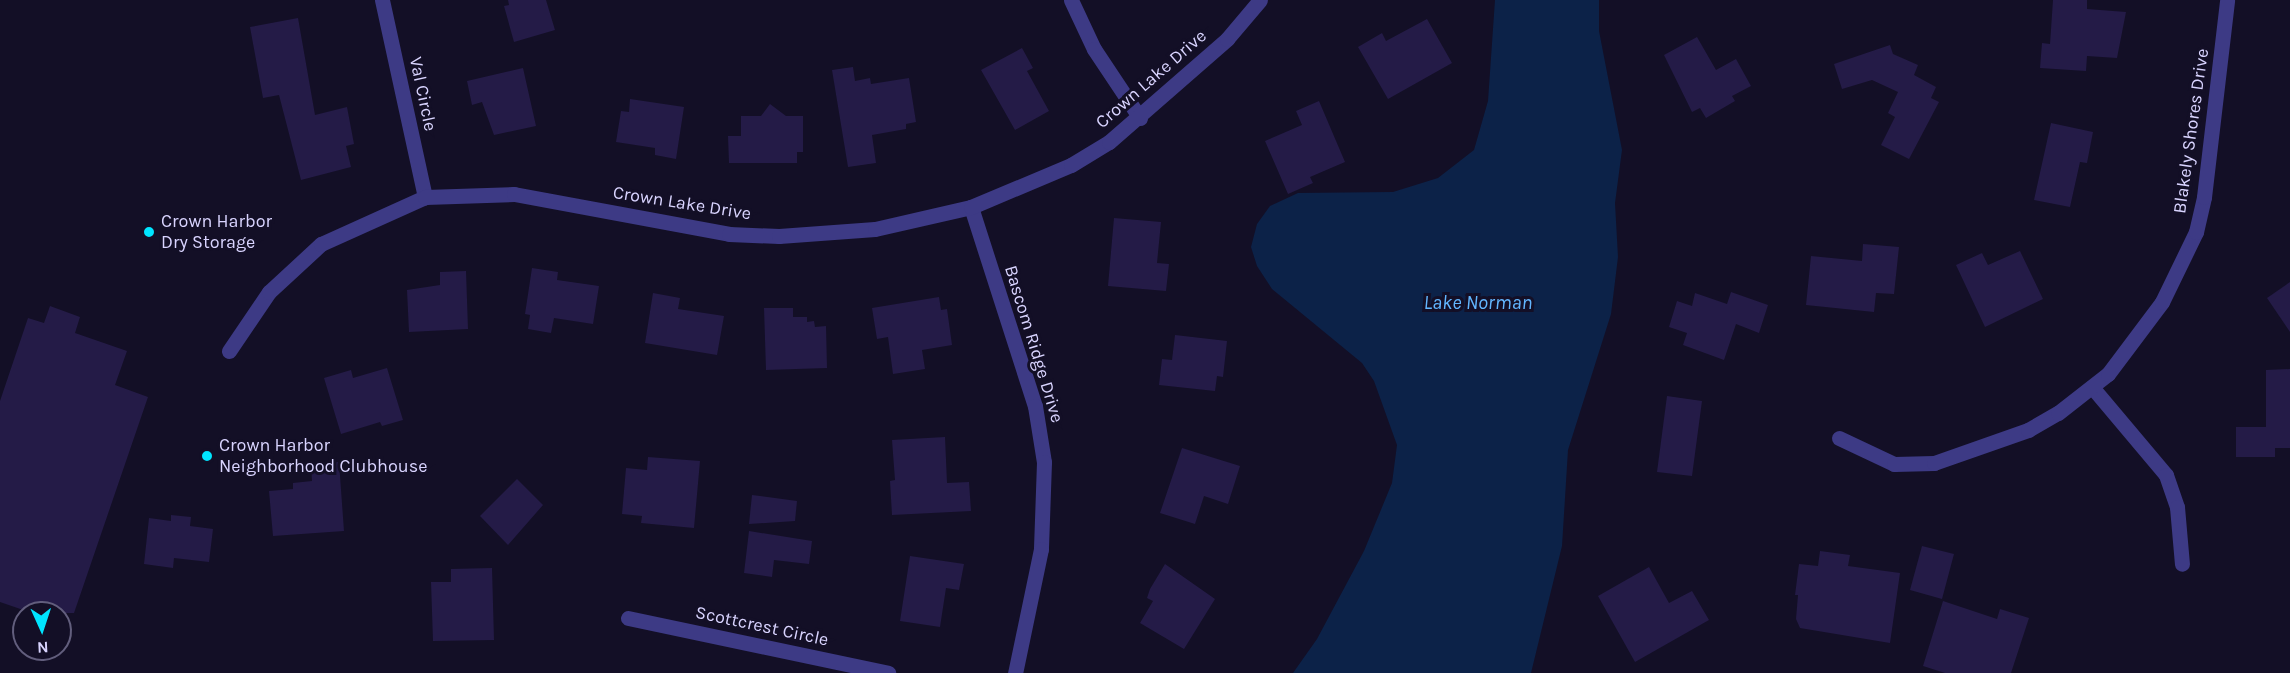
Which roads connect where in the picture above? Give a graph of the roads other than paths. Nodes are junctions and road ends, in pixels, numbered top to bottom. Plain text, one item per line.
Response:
1 (382, 0) edge
2 (1071, 0) edge
3 (1260, 0) edge
4 (2227, 0) edge
5 (1140, 118) junction
6 (425, 196) junction
7 (971, 207) junction
8 (229, 351) dead end
9 (2092, 387) junction
10 (1839, 438) dead end
11 (2182, 564) dead end
12 (628, 618) dead end
13 (888, 673) edge
14 (1015, 673) edge

1 - 6 street, Val Circle
2 - 5 street
3 - 5 street, Crown Lake Drive
4 - 9 street, Blakely Shores Drive
5 - 7 street, Crown Lake Drive
6 - 7 street, Crown Lake Drive
6 - 8 street, Crown Lake Drive
7 - 14 street, Bascom Ridge Drive
9 - 10 street, Blakely Shores Drive
9 - 11 street
12 - 13 street, Scottcrest Circle

